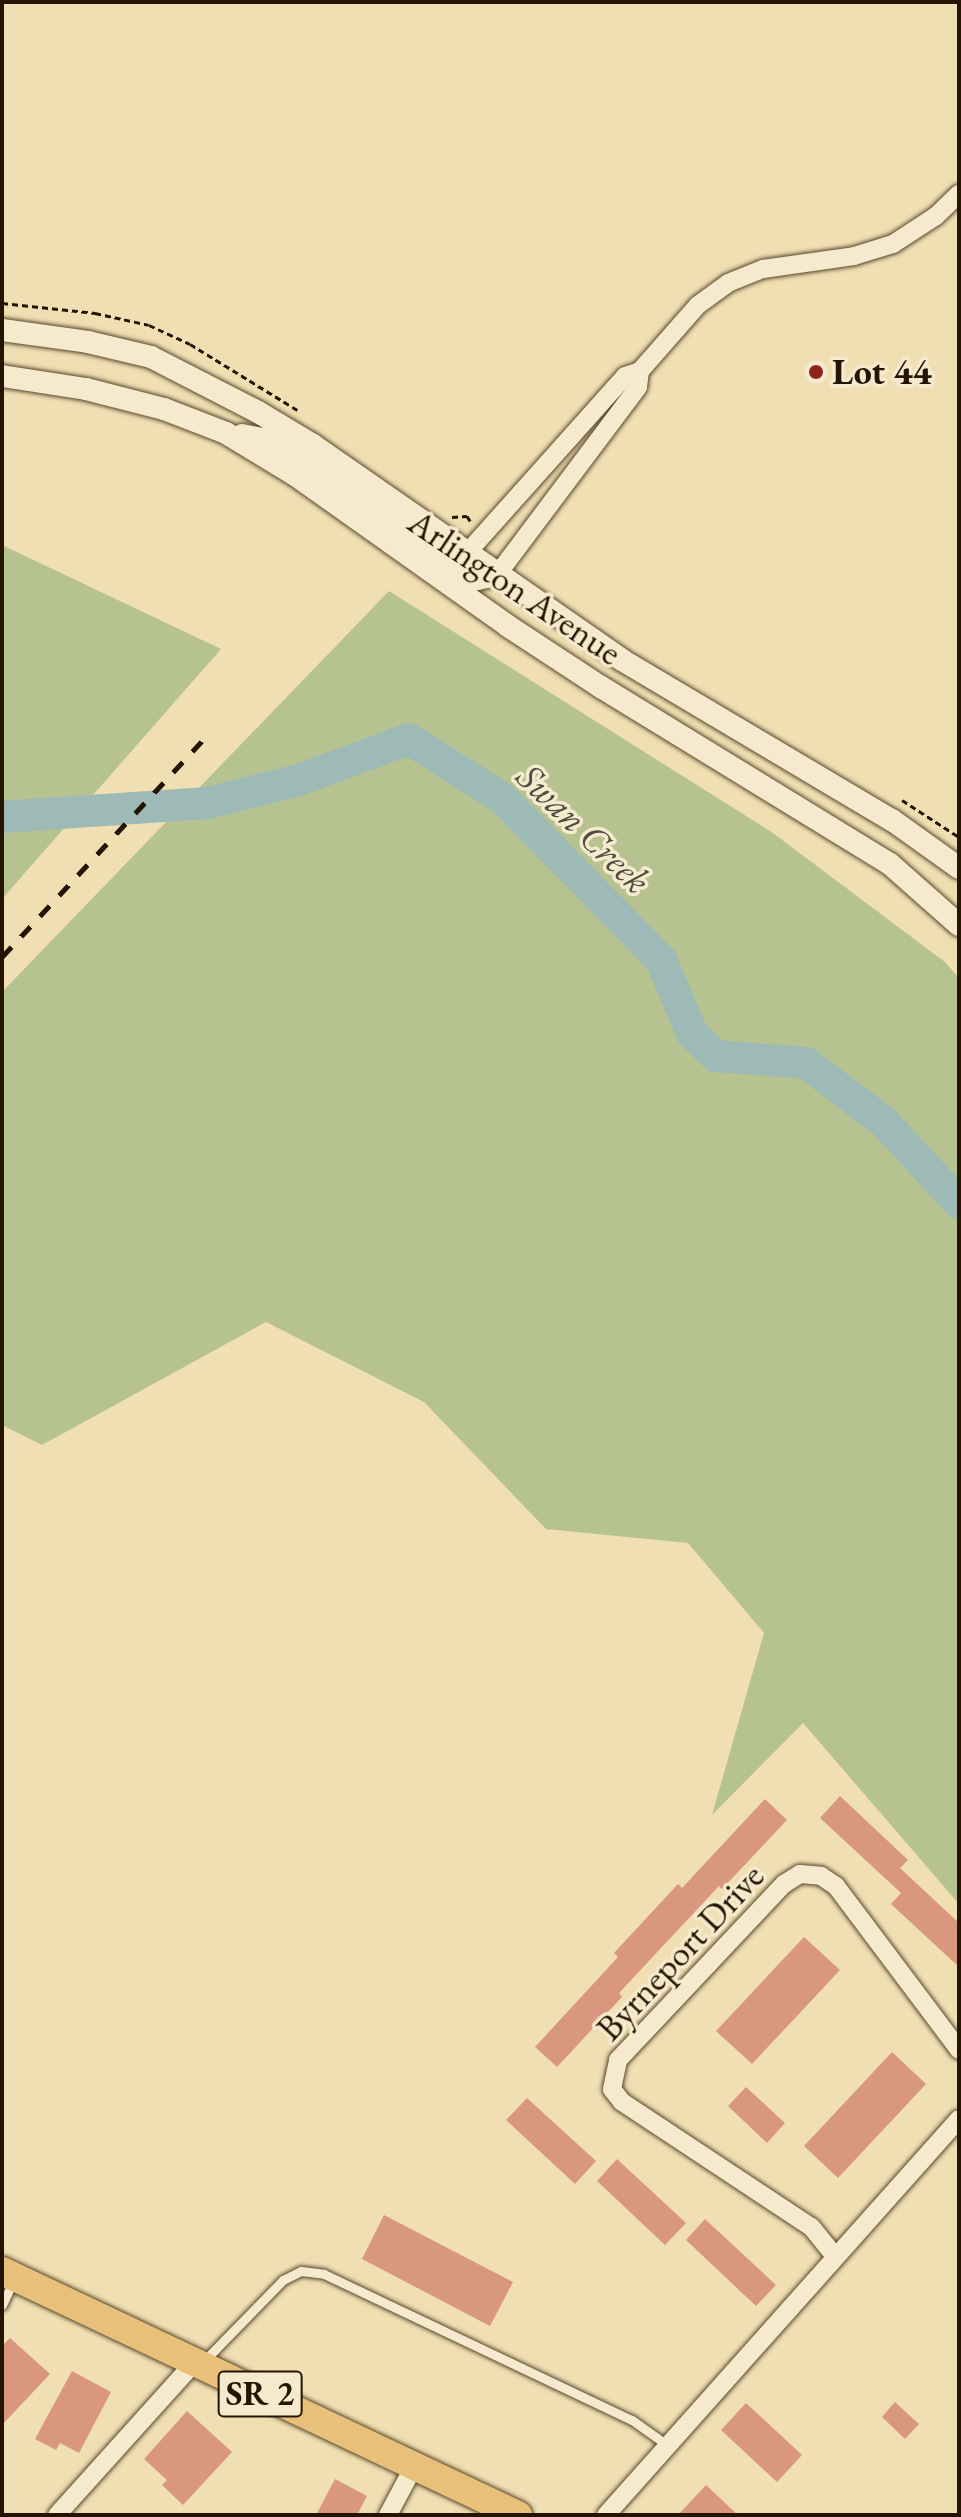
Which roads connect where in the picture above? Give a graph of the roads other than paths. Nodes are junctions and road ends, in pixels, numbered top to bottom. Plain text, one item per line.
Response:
1 (959, 194) edge
2 (2, 330) edge
3 (640, 371) junction
4 (2, 376) edge
5 (226, 433) junction
6 (467, 553) junction
7 (497, 575) junction
8 (959, 868) edge
9 (959, 925) edge
10 (959, 2050) edge
11 (959, 2119) edge
12 (834, 2255) junction
13 (8, 2274) edge
14 (2, 2305) edge
15 (197, 2364) junction
16 (667, 2445) junction
17 (414, 2466) junction
18 (57, 2515) edge
19 (388, 2515) edge
20 (518, 2515) edge
21 (606, 2515) edge

1 - 3 street
2 - 6 street, Arlington Avenue
3 - 6 street
3 - 7 street
4 - 5 street, Arlington Avenue
5 - 7 street
5 - 9 street, Arlington Avenue
6 - 7 street, Arlington Avenue
7 - 8 street, Arlington Avenue
10 - 12 street, Byrneport Drive
11 - 12 street
12 - 16 street
13 - 14 lane
13 - 15 main road, SR 2
15 - 16 lane
15 - 17 main road, SR 2
15 - 18 street
16 - 21 street
17 - 19 street
17 - 20 main road, SR 2

